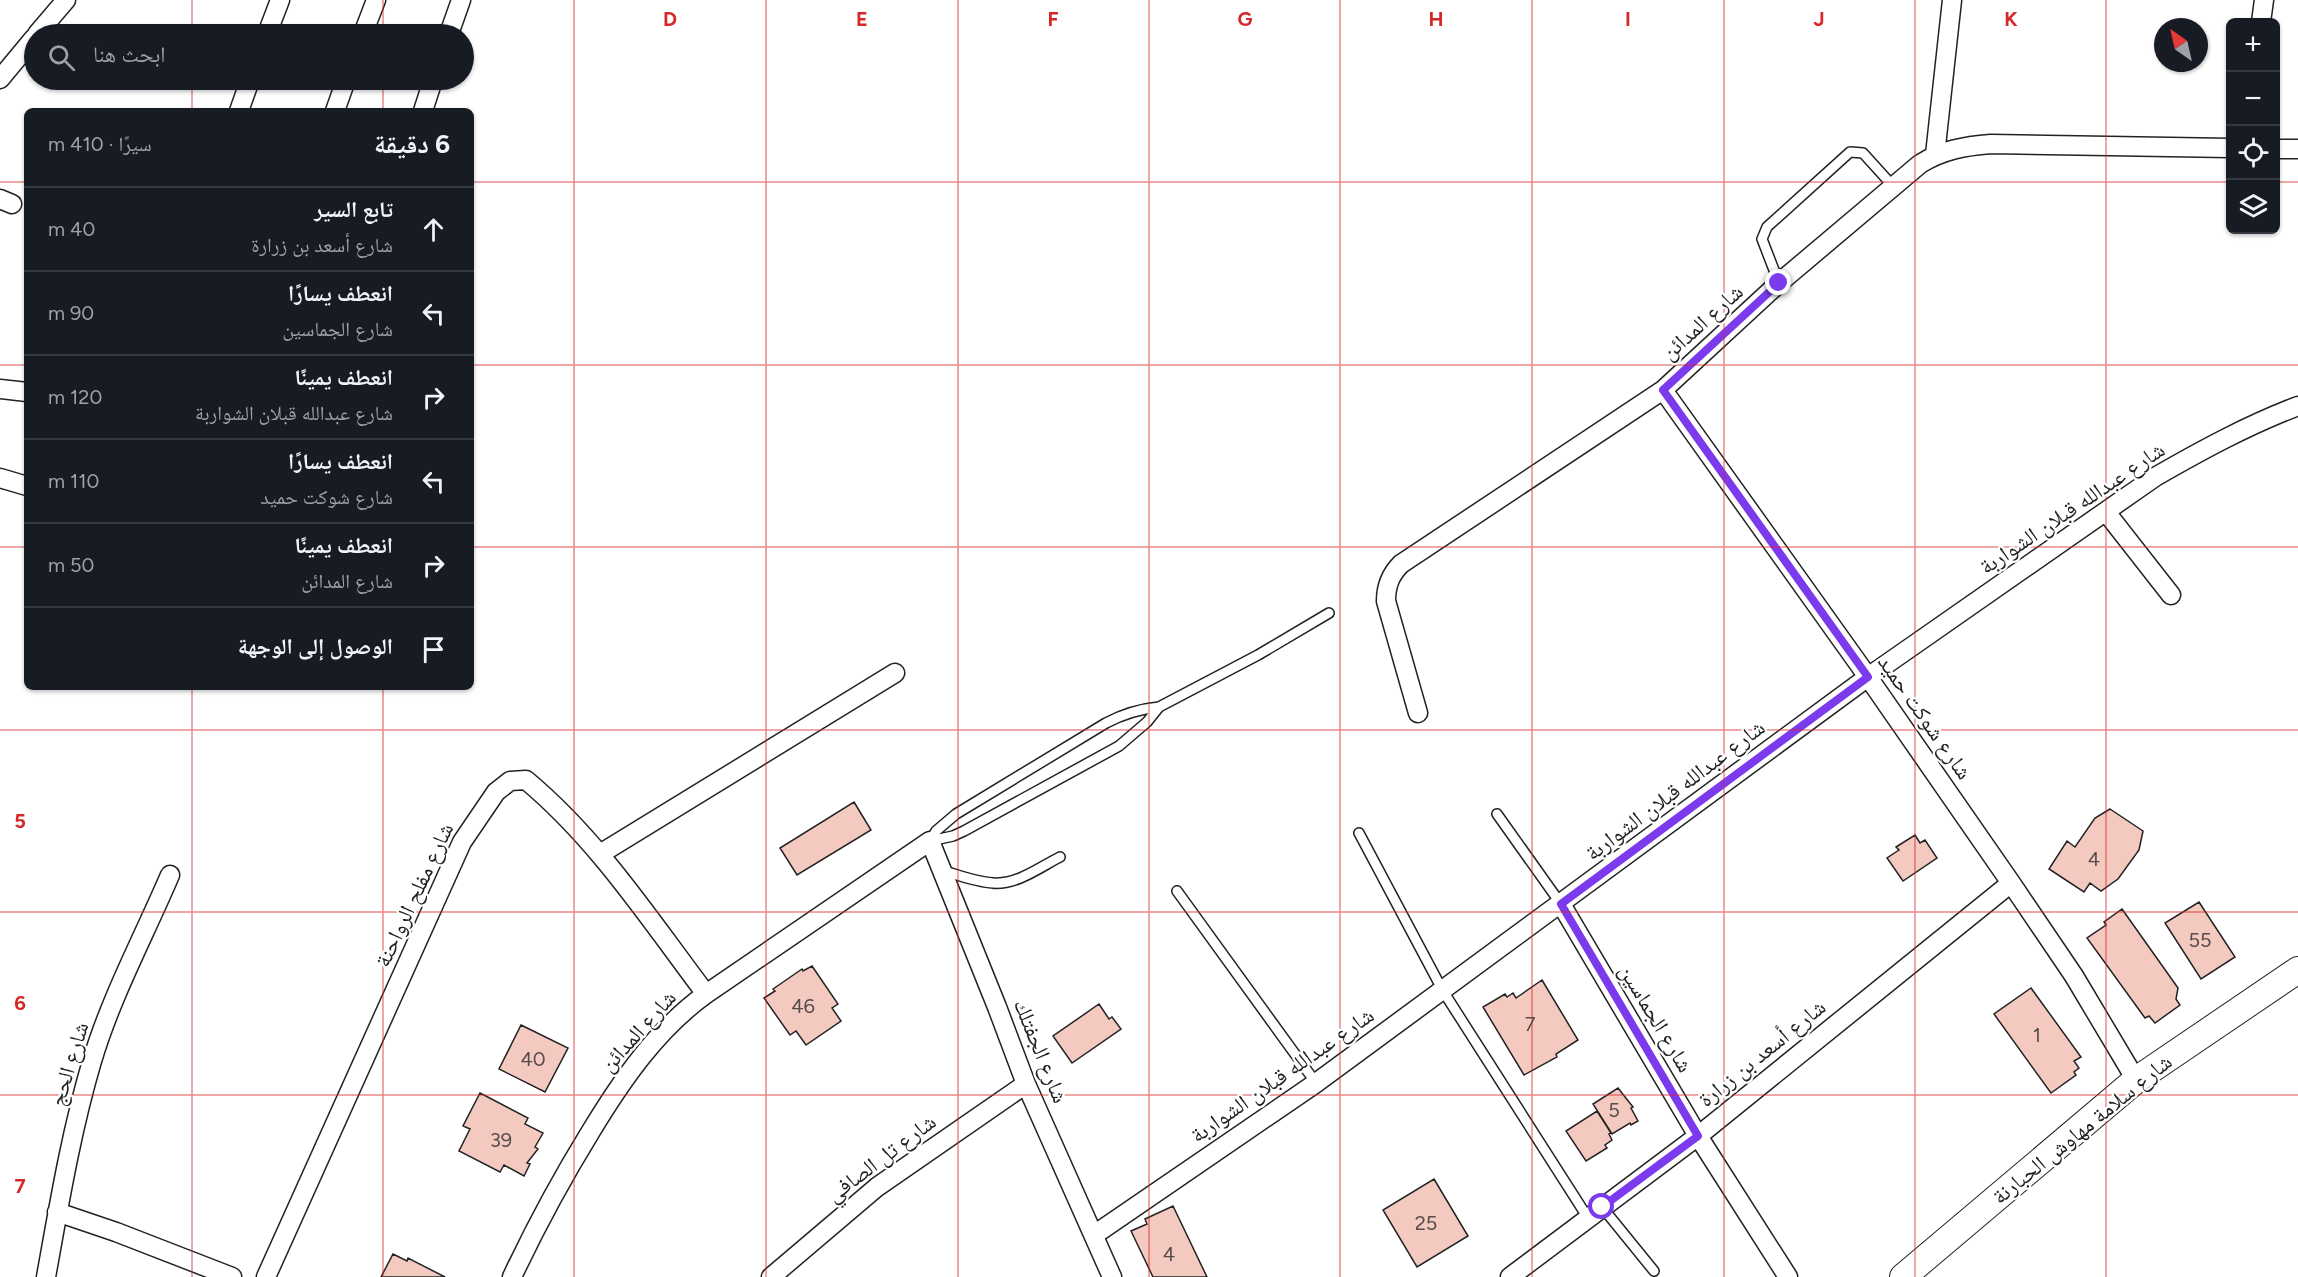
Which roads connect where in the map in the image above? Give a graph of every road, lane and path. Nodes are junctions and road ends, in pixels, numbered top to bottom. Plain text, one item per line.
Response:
1 (66, 0) edge
2 (280, 0) edge
3 (376, 0) edge
4 (460, 0) edge
5 (1952, 0) edge
6 (2264, 0) edge
7 (2262, 18) edge
8 (46, 24) edge
9 (271, 24) edge
10 (367, 24) edge
11 (452, 24) edge
12 (24, 50) edge
13 (0, 79) edge
14 (246, 90) edge
15 (342, 90) edge
16 (430, 90) edge
17 (239, 108) edge
18 (336, 108) edge
19 (424, 108) edge
20 (2226, 148) edge
21 (2280, 148) edge
22 (2298, 149) edge
23 (1935, 155) junction
24 (1892, 185) junction
25 (1779, 283) junction
26 (0, 389) edge
27 (1663, 390) junction
28 (24, 392) edge
29 (2298, 406) edge
30 (0, 478) edge
31 (24, 485) edge
32 (2106, 512) junction
33 (2171, 595) dead end
34 (1329, 613) dead end
35 (895, 673) dead end
36 (1868, 677) junction
37 (1159, 707) junction
38 (1418, 713) dead end
39 (1497, 814) dead end
40 (1359, 833) dead end
41 (930, 842) junction
42 (600, 854) junction
43 (1060, 857) dead end
44 (941, 870) junction
45 (171, 875) dead end
46 (2011, 883) junction
47 (1177, 891) dead end
48 (1561, 904) junction
49 (2298, 970) edge
50 (1443, 991) junction
51 (706, 994) junction
52 (2136, 1080) junction
53 (1316, 1083) junction
54 (1026, 1084) junction
55 (1698, 1136) junction
56 (57, 1212) junction
57 (1595, 1212) junction
58 (1094, 1235) junction
59 (1654, 1271) dead end
60 (774, 1276) edge
61 (46, 1277) edge
62 (232, 1277) edge
63 (266, 1277) edge
64 (512, 1277) edge
65 (1112, 1277) edge
66 (1510, 1277) edge
67 (1788, 1277) edge
68 (1903, 1277) edge

1 - 8 street
2 - 9 street
3 - 10 street
4 - 11 street
5 - 23 street
6 - 7 street
12 - 13 street
14 - 17 street
15 - 18 street
16 - 19 street
20 - 23 street, شارع المدائن
21 - 22 street
23 - 24 street, شارع المدائن
24 - 25 street, شارع المدائن
24 - 25 lane
25 - 27 street, شارع المدائن
26 - 28 street
27 - 36 street, شارع شوكت حميد
27 - 38 street, شارع المدائن
29 - 32 street, شارع عبدالله قبلان الشواربة
30 - 31 street
32 - 33 street
32 - 36 street, شارع عبدالله قبلان الشواربة
34 - 37 lane
35 - 42 street
36 - 46 street, شارع شوكت حميد
36 - 48 street, شارع عبدالله قبلان الشواربة
37 - 41 lane
37 - 41 lane
39 - 48 lane
40 - 50 lane
41 - 44 street, شارع الجفتلك
41 - 51 street, شارع المدائن
42 - 51 street, شارع مفلح الرواحنة
42 - 63 street, شارع مفلح الرواحنة
43 - 44 lane
44 - 54 street, شارع الجفتلك
45 - 56 street, شارع الحج
46 - 52 street, شارع شوكت حميد
46 - 55 street, شارع أسعد بن زرارة
47 - 53 lane
48 - 50 street, شارع عبدالله قبلان الشواربة
48 - 55 street, شارع الجماسين
49 - 52 street, شارع سلامة مهاوش الحبارنة
50 - 53 street, شارع عبدالله قبلان الشواربة
50 - 57 lane
51 - 64 street, شارع المدائن
52 - 68 street, شارع سلامة مهاوش الحبارنة
53 - 58 street, شارع عبدالله قبلان الشواربة
54 - 58 street, شارع الجفتلك
54 - 60 street, شارع تل الصافي
55 - 57 street, شارع أسعد بن زرارة
55 - 67 street, شارع الجماسين
56 - 61 street, شارع الحج
56 - 62 street
57 - 59 lane
57 - 66 street, شارع أسعد بن زرارة
58 - 65 street, شارع الجفتلك

